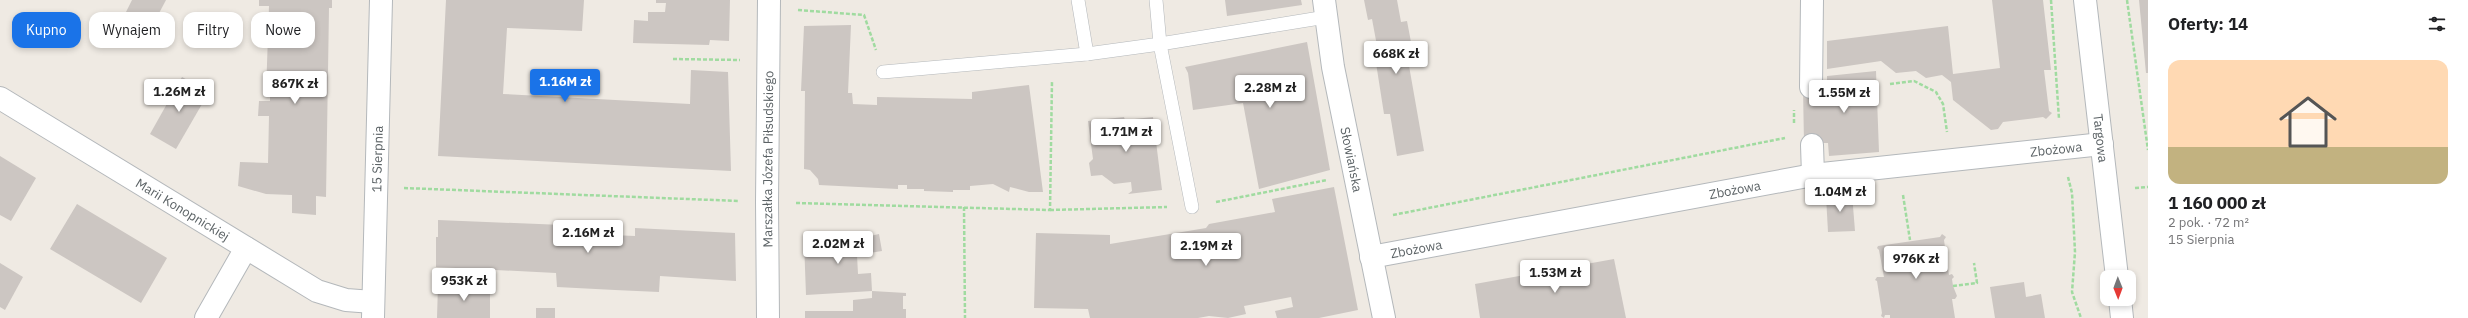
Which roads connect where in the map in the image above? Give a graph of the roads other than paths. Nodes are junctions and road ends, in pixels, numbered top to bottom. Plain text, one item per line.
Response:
1 (381, 0) edge
2 (1078, 0) edge
3 (1156, 0) edge
4 (1812, 0) edge
5 (2085, 0) edge
6 (769, 4) edge
7 (1325, 8) edge
8 (1160, 44) junction
9 (1087, 54) junction
10 (883, 72) road end
11 (1811, 87) dead end
12 (0, 98) edge
13 (1802, 141) road end
14 (2102, 144) junction
15 (1812, 175) junction
16 (1192, 207) road end
17 (246, 248) junction
18 (1371, 257) junction
19 (2116, 270) edge
20 (2121, 306) edge
21 (373, 310) edge
22 (206, 318) edge
23 (768, 318) edge
24 (1384, 318) edge
25 (2122, 318) edge

1 - 21 street, 15 Sierpnia
2 - 9 lane
3 - 8 lane
4 - 11 street
5 - 14 street, Targowa
6 - 23 street, Marszałka Józefa Piłsudskiego
7 - 8 lane
7 - 18 street, Słowiańska
8 - 9 lane
8 - 16 lane
9 - 10 lane
12 - 17 street, Marii Konopnickiej
13 - 15 street
14 - 15 street, Zbożowa
14 - 19 street, Targowa
15 - 18 street, Zbożowa
17 - 21 street, Marii Konopnickiej
17 - 22 street
18 - 24 street, Słowiańska
20 - 25 street

